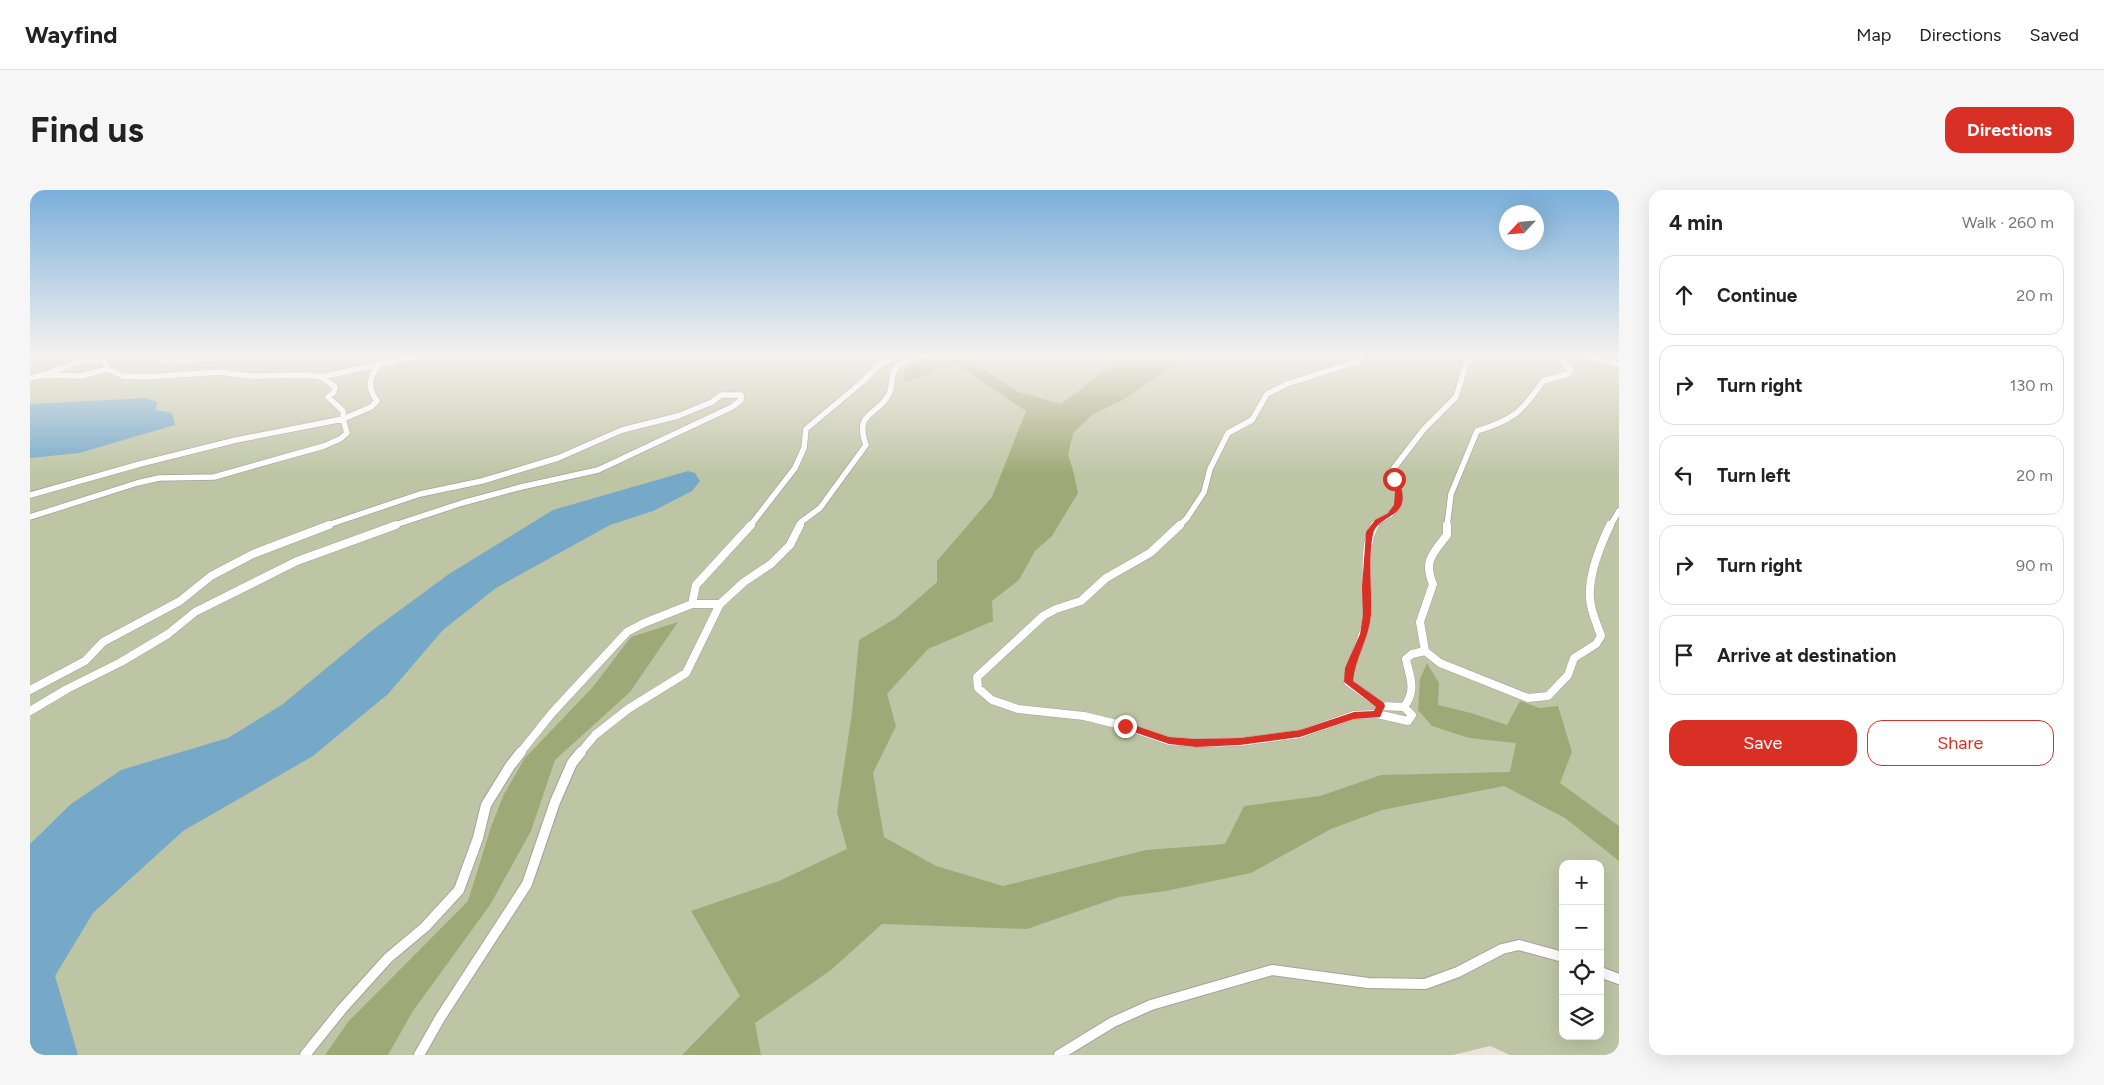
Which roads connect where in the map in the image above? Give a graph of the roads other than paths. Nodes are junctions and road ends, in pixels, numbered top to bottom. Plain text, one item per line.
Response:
1 (331, 394) edge
2 (373, 394) edge
3 (734, 394) edge
4 (741, 394) edge
5 (848, 394) edge
6 (889, 394) edge
7 (1267, 394) edge
8 (1457, 394) edge
9 (1534, 394) edge
10 (343, 418) junction
11 (30, 495) edge
12 (1619, 511) edge
13 (30, 517) edge
14 (692, 604) junction
15 (720, 604) junction
16 (1425, 651) junction
17 (30, 690) edge
18 (1404, 708) junction
19 (1379, 710) junction
20 (30, 711) edge
21 (1559, 956) edge
22 (1604, 973) edge
23 (1619, 979) edge
24 (305, 1055) edge
25 (419, 1055) edge
26 (1060, 1055) edge

1 - 10 lane
2 - 10 lane
3 - 17 lane
4 - 20 lane
5 - 14 lane
6 - 15 lane
7 - 19 lane
8 - 19 lane
9 - 16 lane
10 - 11 lane
10 - 13 lane
12 - 16 lane
14 - 15 lane
14 - 24 lane
15 - 25 lane
16 - 18 lane
18 - 19 lane
18 - 19 lane
21 - 26 lane
22 - 23 lane

